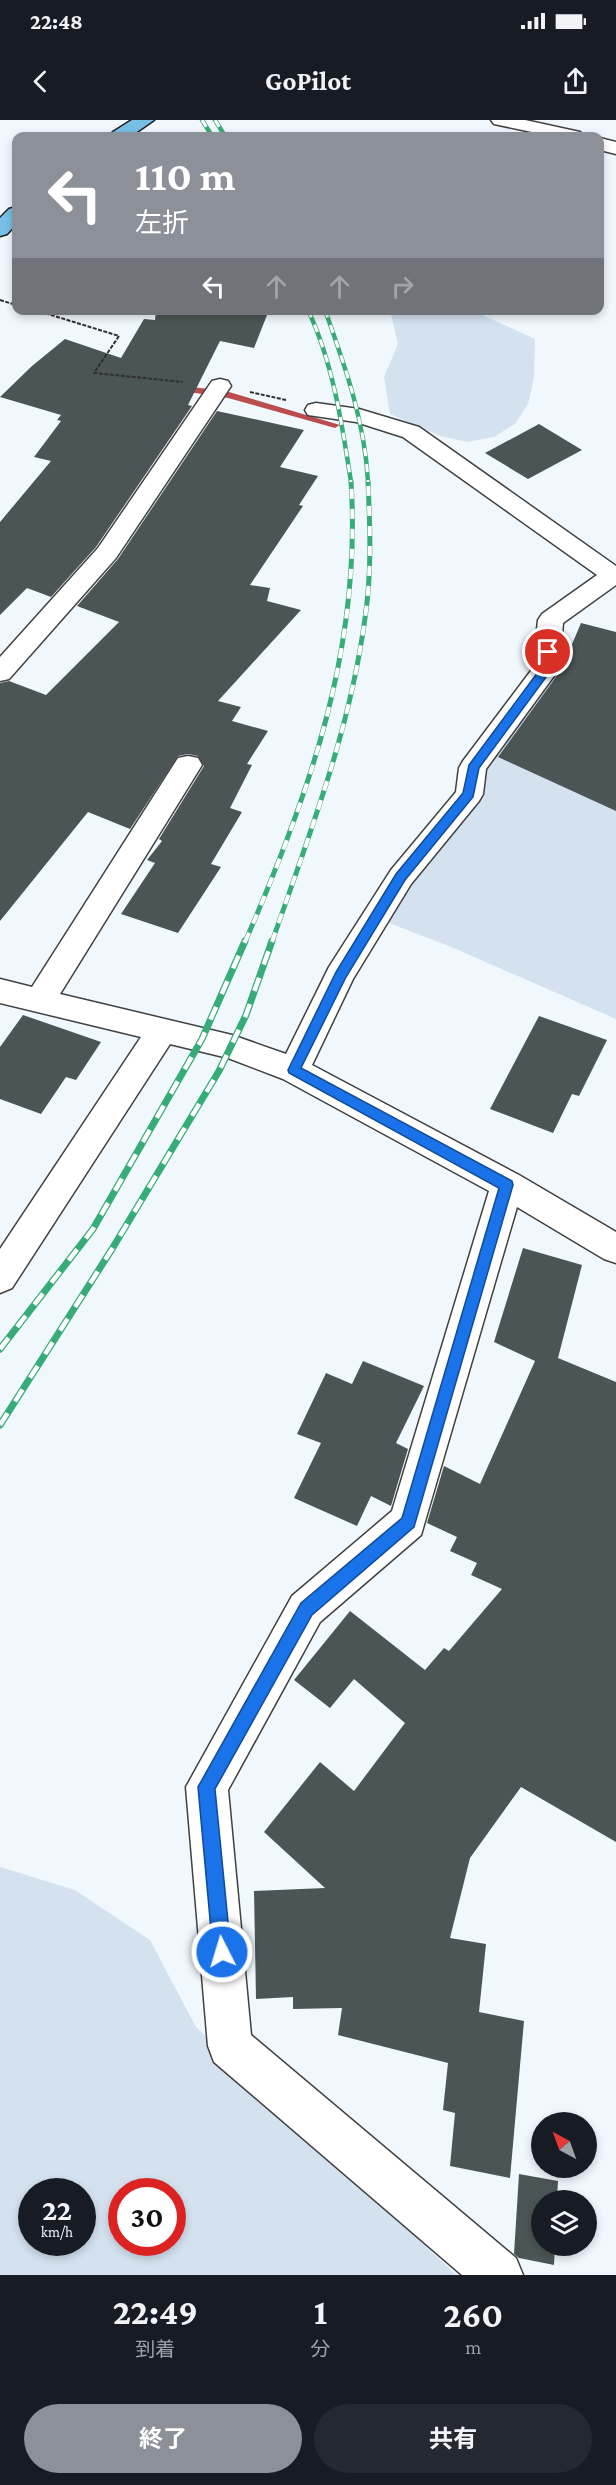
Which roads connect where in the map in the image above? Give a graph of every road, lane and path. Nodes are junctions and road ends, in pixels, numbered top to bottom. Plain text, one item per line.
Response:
1 (145, 120) edge
2 (500, 120) edge
3 (126, 132) edge
4 (556, 132) edge
5 (51, 315) edge
6 (216, 391) junction
7 (316, 410) joint
8 (615, 576) edge
9 (0, 673) edge
10 (188, 765) dead end
11 (0, 991) edge
12 (40, 1000) junction
13 (163, 1029) junction
14 (294, 1070) junction
15 (507, 1185) junction
16 (616, 1249) edge
17 (0, 1278) edge
18 (499, 2275) edge

1 - 3 main road
2 - 4 street
5 - 6 path
6 - 7 path
6 - 9 street
7 - 8 street
8 - 14 street
10 - 12 street
11 - 12 street
12 - 13 street
13 - 14 street
13 - 17 street
14 - 15 street
15 - 16 street
15 - 18 street

